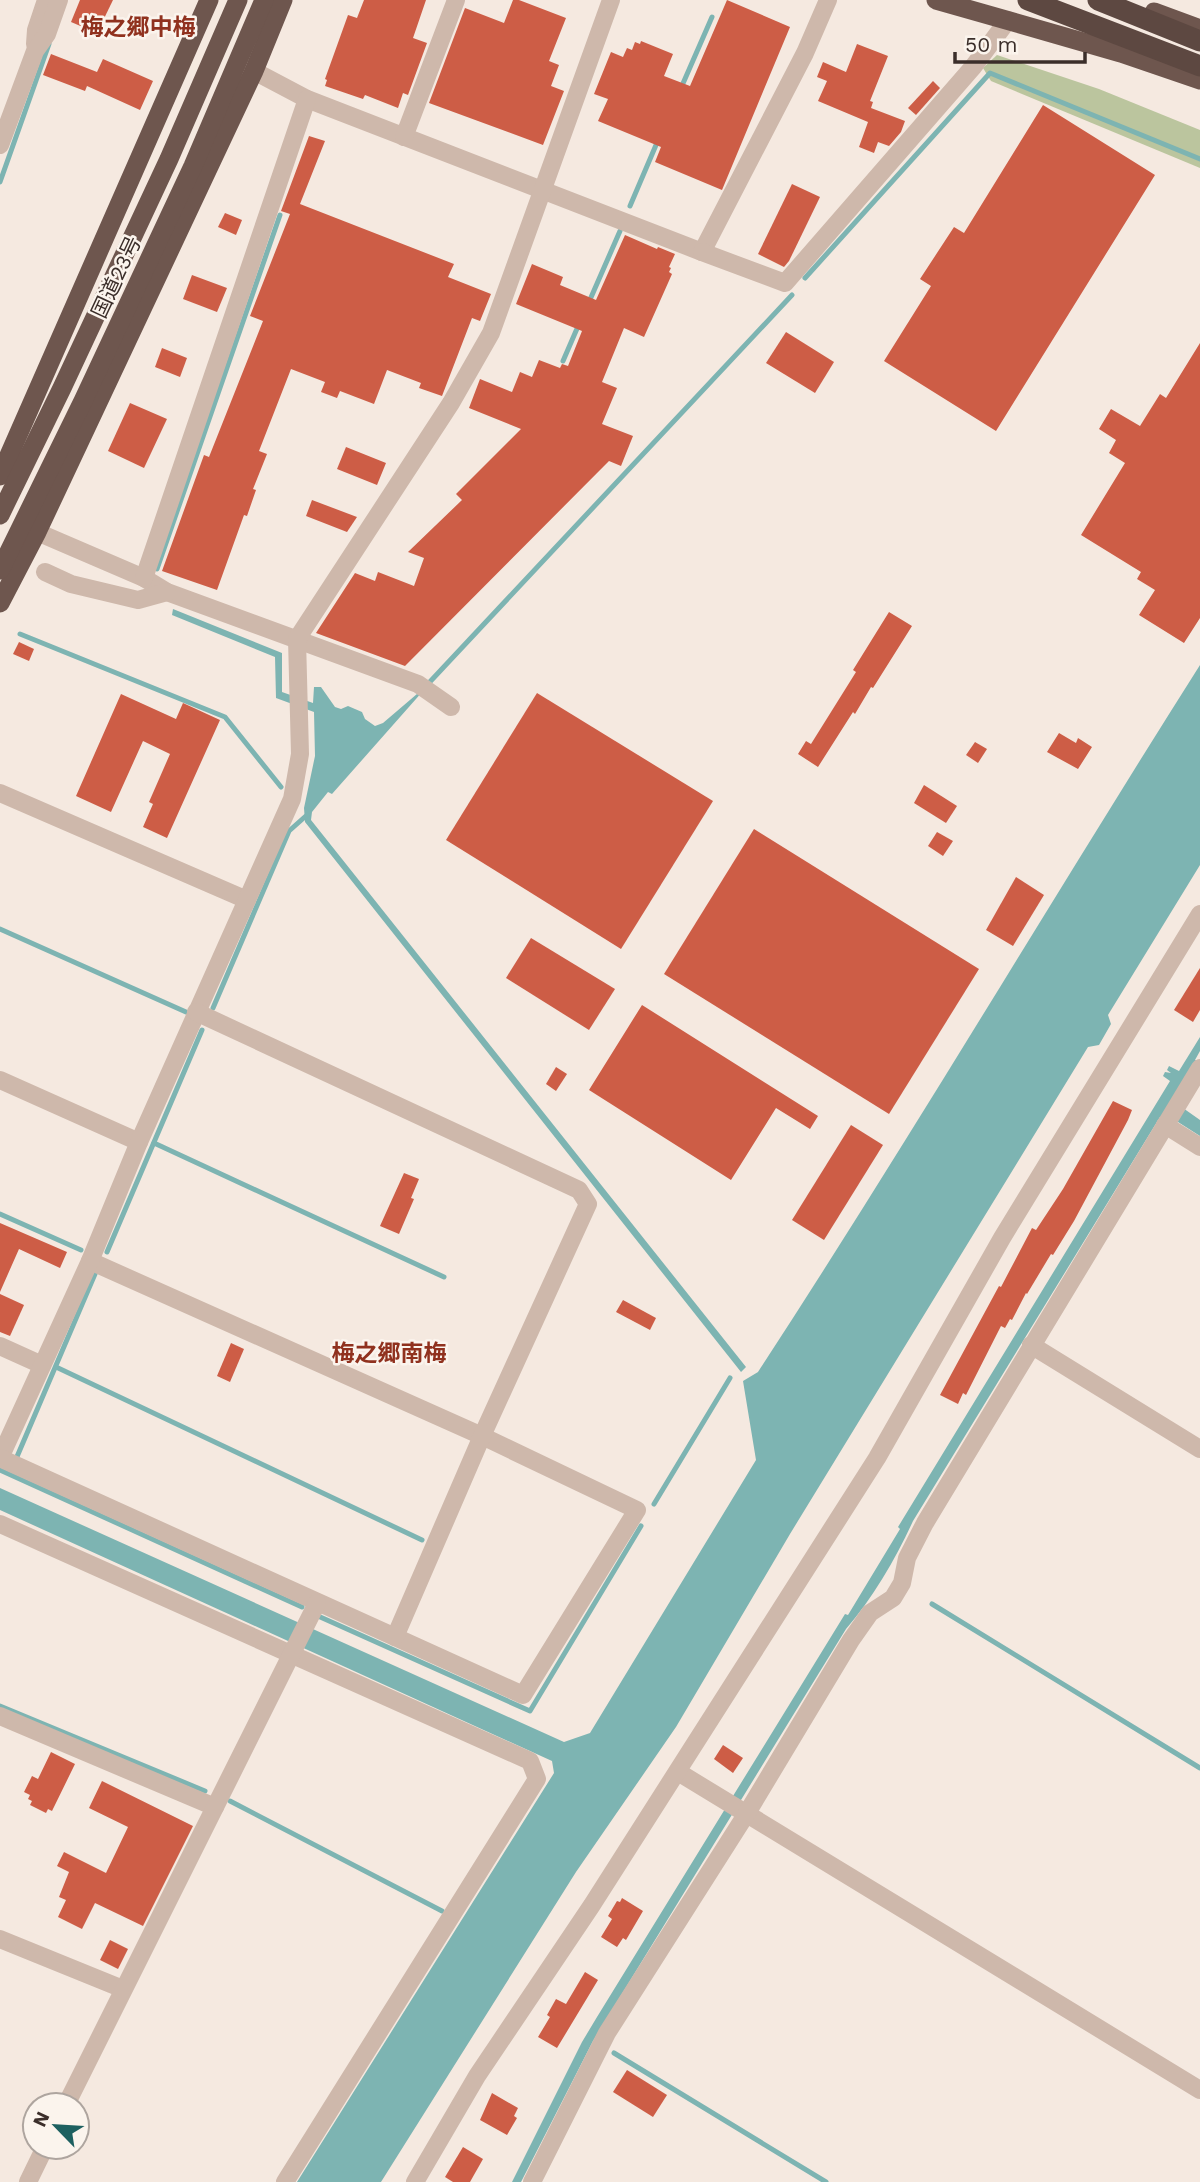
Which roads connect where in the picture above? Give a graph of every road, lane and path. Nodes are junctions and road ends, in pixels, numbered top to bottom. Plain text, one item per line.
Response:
1 (46, 0) edge
2 (59, 0) edge
3 (209, 0) edge
4 (238, 0) edge
5 (264, 0) edge
6 (283, 0) edge
7 (456, 0) edge
8 (611, 0) edge
9 (828, 0) edge
10 (936, 0) edge
11 (1028, 0) edge
12 (1098, 0) edge
13 (1123, 0) edge
14 (1008, 20) junction
15 (1200, 29) edge
16 (1200, 41) edge
17 (34, 51) junction
18 (1200, 66) edge
19 (254, 71) junction
20 (1200, 80) edge
21 (307, 99) junction
22 (404, 137) junction
23 (0, 145) edge
24 (543, 190) junction
25 (702, 251) junction
26 (0, 476) edge
27 (0, 514) edge
28 (37, 532) junction
29 (0, 570) edge
30 (45, 572) dead end
31 (144, 578) junction
32 (167, 592) junction
33 (0, 603) edge
34 (298, 639) junction
35 (452, 707) dead end
36 (0, 793) edge
37 (247, 900) junction
38 (1200, 914) edge
39 (196, 1012) junction
40 (1200, 1068) edge
41 (0, 1080) edge
42 (1165, 1125) junction
43 (139, 1142) junction
44 (1200, 1147) edge
45 (90, 1261) junction
46 (1031, 1345) junction
47 (0, 1346) edge
48 (43, 1365) junction
49 (482, 1436) junction
50 (1200, 1449) edge
51 (0, 1458) edge
52 (0, 1524) edge
53 (313, 1611) junction
54 (395, 1637) junction
55 (293, 1651) junction
56 (0, 1716) edge
57 (678, 1772) junction
58 (215, 1807) junction
59 (738, 1808) junction
60 (0, 1939) edge
61 (123, 1989) junction
62 (1200, 2090) edge
63 (73, 2091) edge
64 (38, 2161) edge
65 (28, 2182) edge
66 (285, 2182) edge
67 (415, 2182) edge
68 (532, 2182) edge

1 - 17 street
2 - 17 street
3 - 26 highway
4 - 27 highway, 国道23号
5 - 29 highway, 国道23号, bridge
6 - 19 highway
7 - 22 street
8 - 24 street
9 - 25 street
10 - 14 highway
11 - 18 highway
12 - 16 highway
13 - 15 highway
14 - 20 highway
14 - 25 street
17 - 23 street
19 - 21 street
19 - 28 highway
21 - 22 street
21 - 31 street
22 - 24 street
24 - 25 street
24 - 34 street
28 - 31 street
28 - 33 highway
30 - 32 street
31 - 32 street
32 - 34 street
34 - 35 street
34 - 37 street
36 - 37 street
37 - 39 street
38 - 57 street
39 - 43 street
39 - 49 street
40 - 42 street
41 - 43 street
42 - 44 street
42 - 46 street
43 - 45 street
45 - 48 street
45 - 49 street
46 - 50 street
46 - 59 street
47 - 48 street
48 - 51 street
49 - 54 street
49 - 54 street
51 - 53 street
52 - 55 street
53 - 54 street
53 - 55 street
55 - 58 street
55 - 66 street
56 - 58 street
57 - 59 street
57 - 67 street
58 - 61 street
59 - 62 street
59 - 68 street
60 - 61 street
61 - 63 street
64 - 65 street

